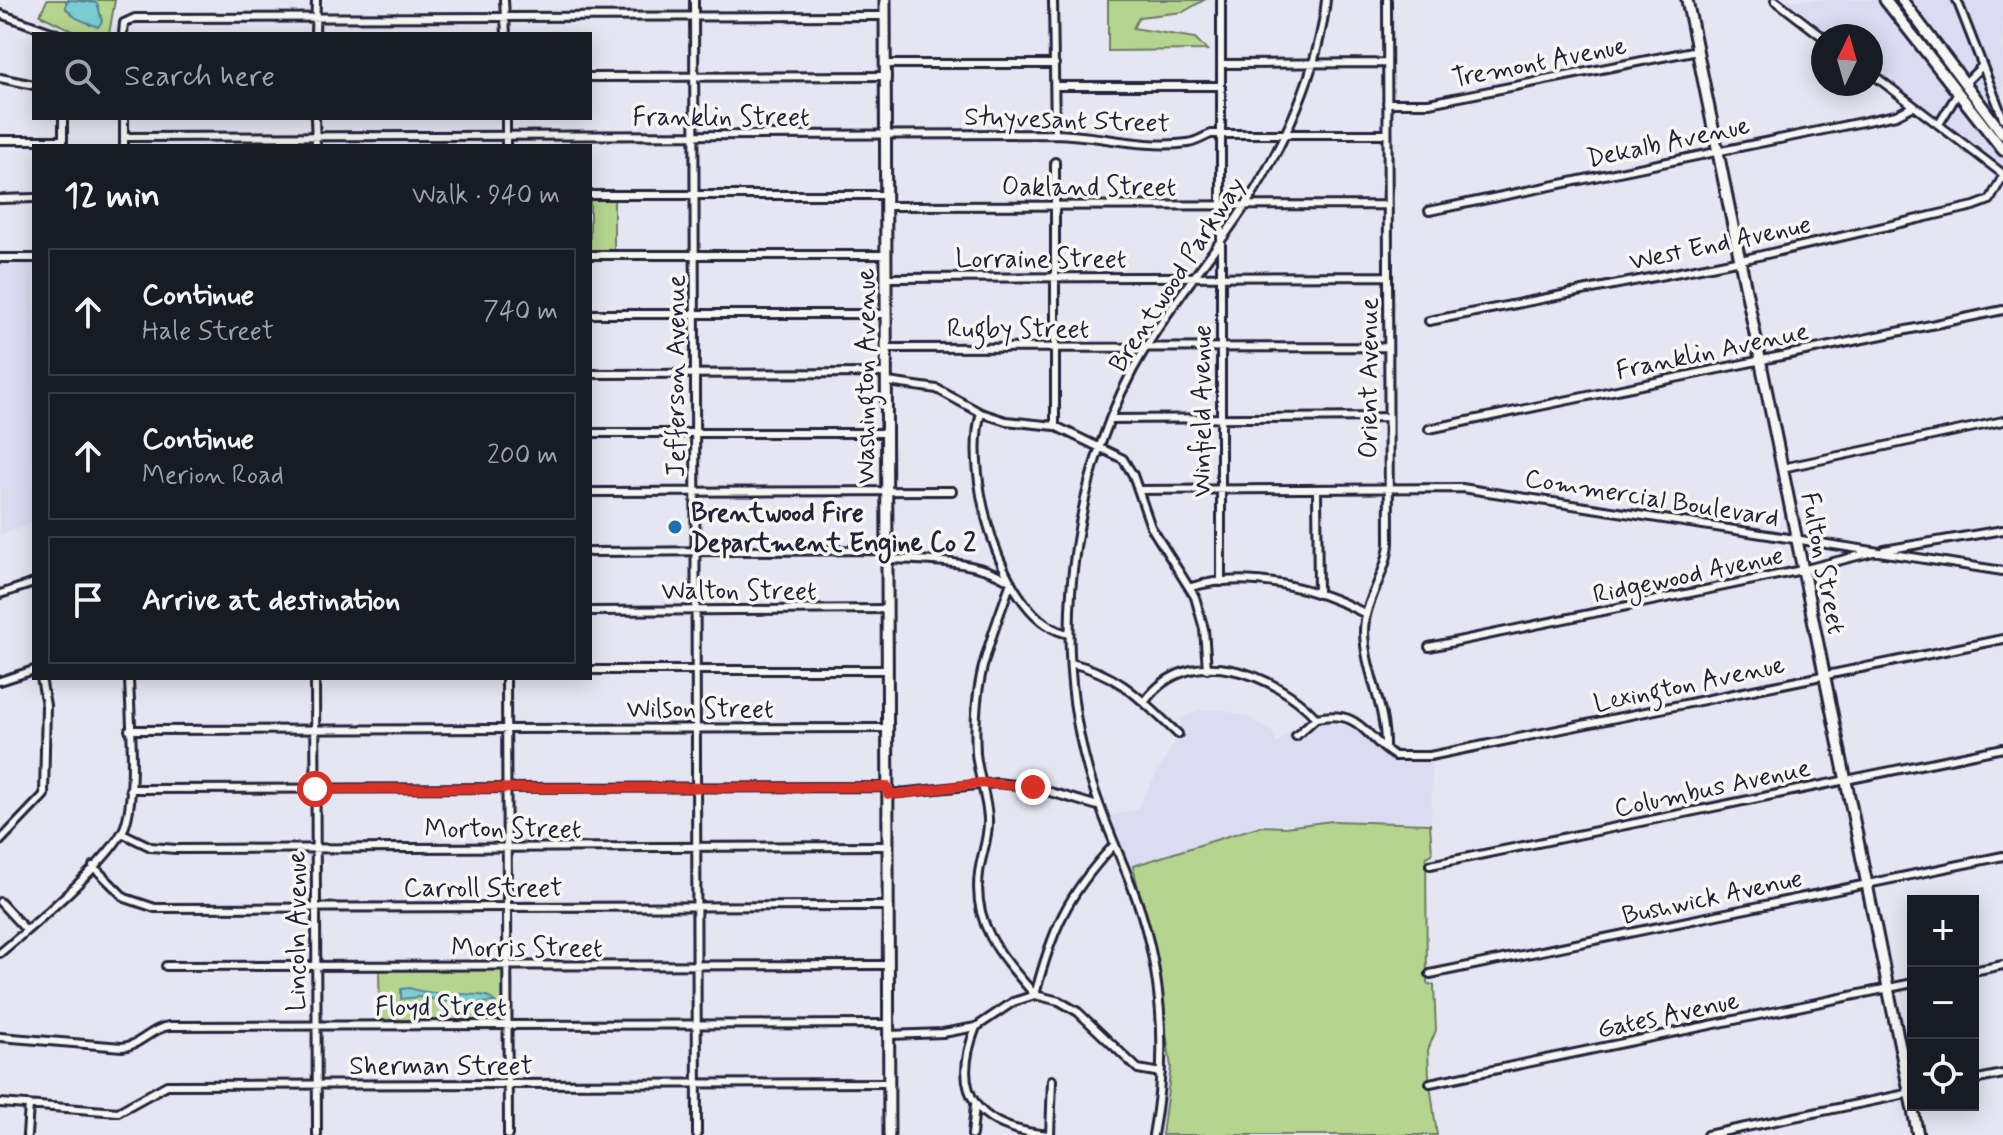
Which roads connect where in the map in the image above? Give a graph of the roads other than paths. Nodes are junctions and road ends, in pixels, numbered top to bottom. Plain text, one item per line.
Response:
1 (316, 0) edge
2 (504, 0) edge
3 (694, 0) edge
4 (885, 0) edge
5 (1053, 0) edge
6 (1221, 0) edge
7 (1326, 0) edge
8 (1387, 0) edge
9 (1687, 0) edge
10 (1885, 0) edge
11 (1902, 0) edge
12 (1957, 0) edge
13 (1777, 2) edge
14 (0, 14) edge
15 (885, 16) junction
16 (506, 17) junction
17 (315, 18) junction
18 (695, 18) junction
19 (1811, 28) edge
20 (51, 32) edge
21 (123, 32) edge
22 (315, 32) edge
23 (506, 32) edge
24 (1698, 50) junction
25 (1310, 63) junction
26 (1387, 63) junction
27 (887, 64) junction
28 (1055, 64) junction
29 (1221, 64) junction
30 (1982, 66) junction
31 (695, 76) junction
32 (887, 76) junction
33 (592, 77) edge
34 (0, 78) edge
35 (1883, 82) edge
36 (32, 85) edge
37 (1963, 85) junction
38 (1055, 86) junction
39 (1221, 86) junction
40 (1958, 94) junction
41 (1387, 103) junction
42 (1914, 106) junction
43 (2003, 118) edge
44 (63, 120) edge
45 (124, 120) edge
46 (315, 120) edge
47 (506, 120) edge
48 (1939, 124) junction
49 (1055, 134) junction
50 (1387, 134) junction
51 (2003, 134) edge
52 (887, 135) junction
53 (1221, 135) junction
54 (1283, 135) junction
55 (506, 136) junction
56 (695, 136) junction
57 (124, 137) junction
58 (316, 137) junction
59 (0, 140) edge
60 (63, 143) edge
61 (124, 144) edge
62 (316, 144) edge
63 (506, 144) edge
64 (2003, 150) edge
65 (1718, 151) junction
66 (1055, 162) dead end
67 (2003, 175) edge
68 (592, 195) edge
69 (695, 195) junction
70 (32, 198) edge
71 (0, 199) edge
72 (887, 200) junction
73 (1222, 205) junction
74 (1245, 205) junction
75 (1387, 205) junction
76 (1055, 206) junction
77 (1429, 211) dead end
78 (1221, 239) junction
79 (592, 255) edge
80 (695, 255) junction
81 (887, 255) junction
82 (0, 258) edge
83 (32, 258) edge
84 (1741, 260) junction
85 (1388, 276) junction
86 (1194, 277) junction
87 (1221, 277) junction
88 (887, 278) junction
89 (1055, 278) junction
90 (2003, 310) edge
91 (592, 314) edge
92 (695, 314) junction
93 (887, 314) junction
94 (1429, 321) dead end
95 (1145, 347) junction
96 (1221, 347) junction
97 (1388, 347) junction
98 (887, 348) junction
99 (1055, 348) junction
100 (1761, 361) junction
101 (592, 374) edge
102 (695, 374) junction
103 (888, 378) junction
104 (981, 413) junction
105 (1388, 417) junction
106 (1111, 419) junction
107 (1220, 419) junction
108 (2003, 421) edge
109 (1055, 426) junction
110 (1429, 429) dead end
111 (592, 433) edge
112 (695, 433) junction
113 (887, 433) junction
114 (1101, 445) junction
115 (1782, 468) junction
116 (1389, 489) junction
117 (1138, 490) junction
118 (1220, 490) junction
119 (1317, 490) junction
120 (952, 491) dead end
121 (592, 492) edge
122 (695, 492) junction
123 (888, 492) junction
124 (2003, 530) edge
125 (1798, 539) junction
126 (695, 551) junction
127 (1876, 551) junction
128 (592, 552) edge
129 (887, 555) junction
130 (1802, 570) junction
131 (2003, 571) edge
132 (1011, 582) junction
133 (1221, 582) junction
134 (32, 584) edge
135 (1191, 587) junction
136 (0, 594) edge
137 (1318, 594) junction
138 (887, 609) junction
139 (696, 610) junction
140 (592, 611) edge
141 (1366, 614) junction
142 (1069, 634) junction
143 (2003, 639) edge
144 (1429, 647) dead end
145 (1071, 663) junction
146 (1207, 669) junction
147 (592, 670) edge
148 (887, 670) junction
149 (32, 671) edge
150 (696, 671) junction
151 (1824, 675) junction
152 (41, 680) edge
153 (129, 680) edge
154 (315, 680) edge
155 (506, 680) edge
156 (0, 681) edge
157 (1146, 700) junction
158 (1316, 718) junction
159 (696, 728) junction
160 (887, 728) junction
161 (316, 729) junction
162 (129, 730) junction
163 (506, 730) junction
164 (1178, 734) dead end
165 (1296, 736) dead end
166 (1385, 748) junction
167 (2003, 748) edge
168 (1845, 780) junction
169 (981, 783) junction
170 (696, 788) junction
171 (130, 789) junction
172 (315, 789) junction
173 (506, 789) junction
174 (888, 791) junction
175 (1098, 806) junction
176 (122, 833) junction
177 (0, 841) edge
178 (888, 846) junction
179 (1113, 846) junction
180 (696, 847) junction
181 (316, 848) junction
182 (506, 848) junction
183 (2003, 856) edge
184 (1430, 865) dead end
185 (93, 866) junction
186 (1867, 885) junction
187 (0, 902) edge
188 (697, 906) junction
189 (888, 906) junction
190 (316, 907) junction
191 (506, 908) junction
192 (25, 929) junction
193 (0, 953) edge
194 (889, 965) junction
195 (2003, 965) edge
196 (166, 966) dead end
197 (316, 966) junction
198 (697, 966) junction
199 (507, 967) junction
200 (1979, 970) edge
201 (1430, 974) dead end
202 (1907, 984) edge
203 (1887, 989) junction
204 (1035, 995) junction
205 (889, 1024) junction
206 (697, 1025) junction
207 (317, 1026) junction
208 (507, 1026) junction
209 (976, 1027) junction
210 (889, 1035) junction
211 (0, 1037) edge
212 (1161, 1073) junction
213 (2003, 1074) edge
214 (1907, 1076) edge
215 (1979, 1079) edge
216 (1052, 1080) dead end
217 (889, 1083) junction
218 (1430, 1083) dead end
219 (697, 1084) junction
220 (317, 1085) junction
221 (508, 1085) junction
222 (1907, 1094) edge
223 (0, 1103) edge
224 (29, 1105) junction
225 (975, 1105) junction
226 (1914, 1111) edge
227 (27, 1135) edge
228 (317, 1135) edge
229 (508, 1135) edge
230 (697, 1135) edge
231 (889, 1135) edge
232 (972, 1135) edge
233 (1050, 1135) edge
234 (1153, 1135) edge
235 (1707, 1135) edge
236 (1918, 1135) edge

1 - 17 street
2 - 16 street
3 - 18 street, Jefferson Avenue
4 - 15 street, Washington Avenue
5 - 28 street
6 - 29 street, Winfield Avenue
7 - 25 street, Brentwood Parkway
8 - 26 street, Orient Avenue
9 - 24 street, Fulton Street
10 - 40 street
11 - 37 street
12 - 30 street
13 - 19 street
14 - 20 street
15 - 18 street
15 - 27 street, Washington Avenue
16 - 17 street
16 - 18 street
16 - 23 street
17 - 21 street
17 - 22 street
18 - 31 street, Jefferson Avenue
24 - 41 street, Tremont Avenue
24 - 65 street, Fulton Street
25 - 26 street
25 - 29 street
25 - 54 street, Brentwood Parkway
26 - 41 street, Orient Avenue
27 - 28 street
27 - 32 street, Washington Avenue
28 - 38 street
29 - 39 street, Winfield Avenue
30 - 37 street
30 - 43 street
31 - 32 street
31 - 33 street
31 - 56 street, Jefferson Avenue
32 - 52 street, Washington Avenue
34 - 36 street
35 - 42 street
37 - 40 street
37 - 51 street
38 - 39 street
38 - 49 street
39 - 53 street, Winfield Avenue
40 - 48 street
40 - 64 street
41 - 50 street, Orient Avenue
42 - 48 street
42 - 65 street, Dekalb Avenue
44 - 60 street
45 - 57 street
46 - 58 street
47 - 55 street
48 - 67 street
49 - 52 street, Stuyvesant Street
49 - 53 street, Stuyvesant Street
50 - 54 street, Stuyvesant Street
50 - 75 street, Orient Avenue
52 - 56 street, Franklin Street
52 - 72 street, Washington Avenue
53 - 54 street, Stuyvesant Street
53 - 73 street, Winfield Avenue
54 - 74 street, Brentwood Parkway
55 - 56 street, Franklin Street
55 - 58 street, Franklin Street
55 - 63 street
56 - 69 street, Jefferson Avenue
57 - 58 street, Franklin Street
57 - 61 street
58 - 62 street
59 - 60 street
65 - 77 street, Dekalb Avenue
65 - 84 street, Fulton Street
66 - 76 street
67 - 84 street, West End Avenue
68 - 69 street, Oakland Street
69 - 72 street, Oakland Street
69 - 80 street, Jefferson Avenue
70 - 71 street
72 - 76 street, Oakland Street
72 - 81 street, Washington Avenue
73 - 74 street, Oakland Street
73 - 76 street, Oakland Street
73 - 78 street, Winfield Avenue
74 - 75 street, Oakland Street
74 - 78 street, Brentwood Parkway
75 - 85 street, Orient Avenue
76 - 89 street
78 - 86 street, Brentwood Parkway
78 - 87 street, Winfield Avenue
79 - 80 street
80 - 81 street
80 - 92 street, Jefferson Avenue
81 - 88 street, Washington Avenue
82 - 83 street
84 - 94 street, West End Avenue
84 - 100 street, Fulton Street
85 - 87 street, Lorraine Street
85 - 97 street, Orient Avenue
86 - 87 street, Lorraine Street
86 - 89 street, Lorraine Street
86 - 95 street, Brentwood Parkway
87 - 96 street, Winfield Avenue
88 - 89 street, Lorraine Street
88 - 93 street, Washington Avenue
89 - 99 street
90 - 100 street, Franklin Avenue
91 - 92 street
92 - 93 street
92 - 102 street, Jefferson Avenue
93 - 98 street, Washington Avenue
95 - 96 street, Rugby Street
95 - 99 street, Rugby Street
95 - 106 street, Brentwood Parkway
96 - 97 street, Rugby Street
96 - 107 street, Winfield Avenue
97 - 105 street, Orient Avenue
98 - 99 street, Rugby Street
98 - 103 street, Washington Avenue
99 - 109 street
100 - 110 street, Franklin Avenue
100 - 115 street, Fulton Street
101 - 102 street
102 - 103 street
102 - 112 street, Jefferson Avenue
103 - 104 street
103 - 113 street, Washington Avenue
104 - 109 street
104 - 132 street
105 - 107 street
105 - 116 street, Orient Avenue
106 - 107 street
106 - 114 street, Brentwood Parkway
107 - 118 street, Winfield Avenue
108 - 115 street
109 - 114 street
111 - 112 street
112 - 113 street
112 - 122 street, Jefferson Avenue
113 - 123 street, Washington Avenue
114 - 117 street
114 - 142 street, Brentwood Parkway
115 - 125 street, Fulton Street
116 - 119 street, Commercial Boulevard
116 - 125 street, Commercial Boulevard
116 - 141 street, Orient Avenue
117 - 118 street, Commercial Boulevard
117 - 135 street
118 - 119 street, Commercial Boulevard
118 - 133 street, Winfield Avenue
119 - 137 street
120 - 123 street
121 - 122 street
122 - 123 street
122 - 126 street, Jefferson Avenue
123 - 129 street, Washington Avenue
124 - 127 street, Ridgewood Avenue
125 - 127 street, Commercial Boulevard
125 - 130 street, Fulton Street
126 - 128 street
126 - 129 street
126 - 139 street, Jefferson Avenue
127 - 130 street, Ridgewood Avenue
127 - 131 street, Commercial Boulevard
129 - 132 street
129 - 138 street, Washington Avenue
130 - 144 street, Ridgewood Avenue
130 - 151 street, Fulton Street
132 - 142 street
132 - 169 street
133 - 135 street
133 - 137 street
134 - 136 street
135 - 146 street
137 - 141 street
138 - 139 street, Walton Street
138 - 148 street, Washington Avenue
139 - 140 street, Walton Street
139 - 150 street, Jefferson Avenue
141 - 166 street, Orient Avenue
142 - 145 street, Brentwood Parkway
143 - 151 street, Lexington Avenue
145 - 157 street
145 - 175 street, Brentwood Parkway
146 - 157 street
146 - 158 street
147 - 150 street
148 - 150 street
148 - 160 street, Washington Avenue
149 - 156 street
150 - 159 street, Jefferson Avenue
151 - 166 street, Lexington Avenue
151 - 168 street, Fulton Street
152 - 177 street
153 - 162 street
154 - 161 street, Lincoln Avenue
155 - 163 street
157 - 164 street
158 - 165 street
158 - 166 street
159 - 160 street, Wilson Street
159 - 163 street, Wilson Street
159 - 170 street, Jefferson Avenue
160 - 174 street, Washington Avenue
161 - 162 street, Wilson Street
161 - 163 street, Wilson Street
161 - 172 street, Lincoln Avenue
162 - 171 street
163 - 173 street
167 - 168 street, Columbus Avenue
168 - 184 street, Columbus Avenue
168 - 186 street, Fulton Street
169 - 174 street
169 - 175 street
169 - 204 street
170 - 173 street
170 - 174 street
170 - 180 street, Jefferson Avenue
171 - 172 street
171 - 176 street
172 - 173 street
172 - 181 street, Lincoln Avenue
173 - 182 street
174 - 178 street, Washington Avenue
175 - 179 street, Brentwood Parkway
176 - 181 street, Morton Street
176 - 185 street
178 - 180 street, Morton Street
178 - 189 street, Washington Avenue
179 - 204 street
179 - 212 street, Brentwood Parkway
180 - 182 street, Morton Street
180 - 188 street, Jefferson Avenue
181 - 182 street, Morton Street
181 - 190 street, Lincoln Avenue
182 - 191 street
183 - 186 street, Bushwick Avenue
185 - 190 street, Carroll Street
185 - 192 street
186 - 201 street, Bushwick Avenue
186 - 203 street, Fulton Street
187 - 192 street
188 - 189 street, Carroll Street
188 - 191 street, Carroll Street
188 - 198 street, Jefferson Avenue
189 - 194 street, Washington Avenue
190 - 191 street, Carroll Street
190 - 197 street, Lincoln Avenue
191 - 199 street
192 - 193 street
194 - 198 street, Morris Street
194 - 205 street, Washington Avenue
195 - 200 street
196 - 197 street, Morris Street
197 - 199 street, Morris Street
197 - 207 street, Lincoln Avenue
198 - 199 street, Morris Street
198 - 206 street, Jefferson Avenue
199 - 208 street
202 - 203 street, Gates Avenue
203 - 214 street, Fulton Street
203 - 218 street, Gates Avenue
204 - 209 street
204 - 212 street
205 - 206 street, Floyd Street
205 - 210 street, Washington Avenue
206 - 208 street, Floyd Street
206 - 219 street, Jefferson Avenue
207 - 208 street, Floyd Street
207 - 211 street, Floyd Street
207 - 220 street, Lincoln Avenue
208 - 221 street
209 - 210 street
209 - 225 street
210 - 217 street, Washington Avenue
212 - 234 street, Brentwood Parkway
213 - 215 street
216 - 233 street
217 - 219 street, Sherman Street
217 - 231 street, Washington Avenue
219 - 221 street, Sherman Street
219 - 230 street, Jefferson Avenue
220 - 221 street, Sherman Street
220 - 224 street, Sherman Street
220 - 228 street, Lincoln Avenue
221 - 229 street
222 - 235 street
223 - 224 street, Sherman Street
224 - 227 street
225 - 232 street
225 - 233 street
226 - 236 street, Fulton Street

